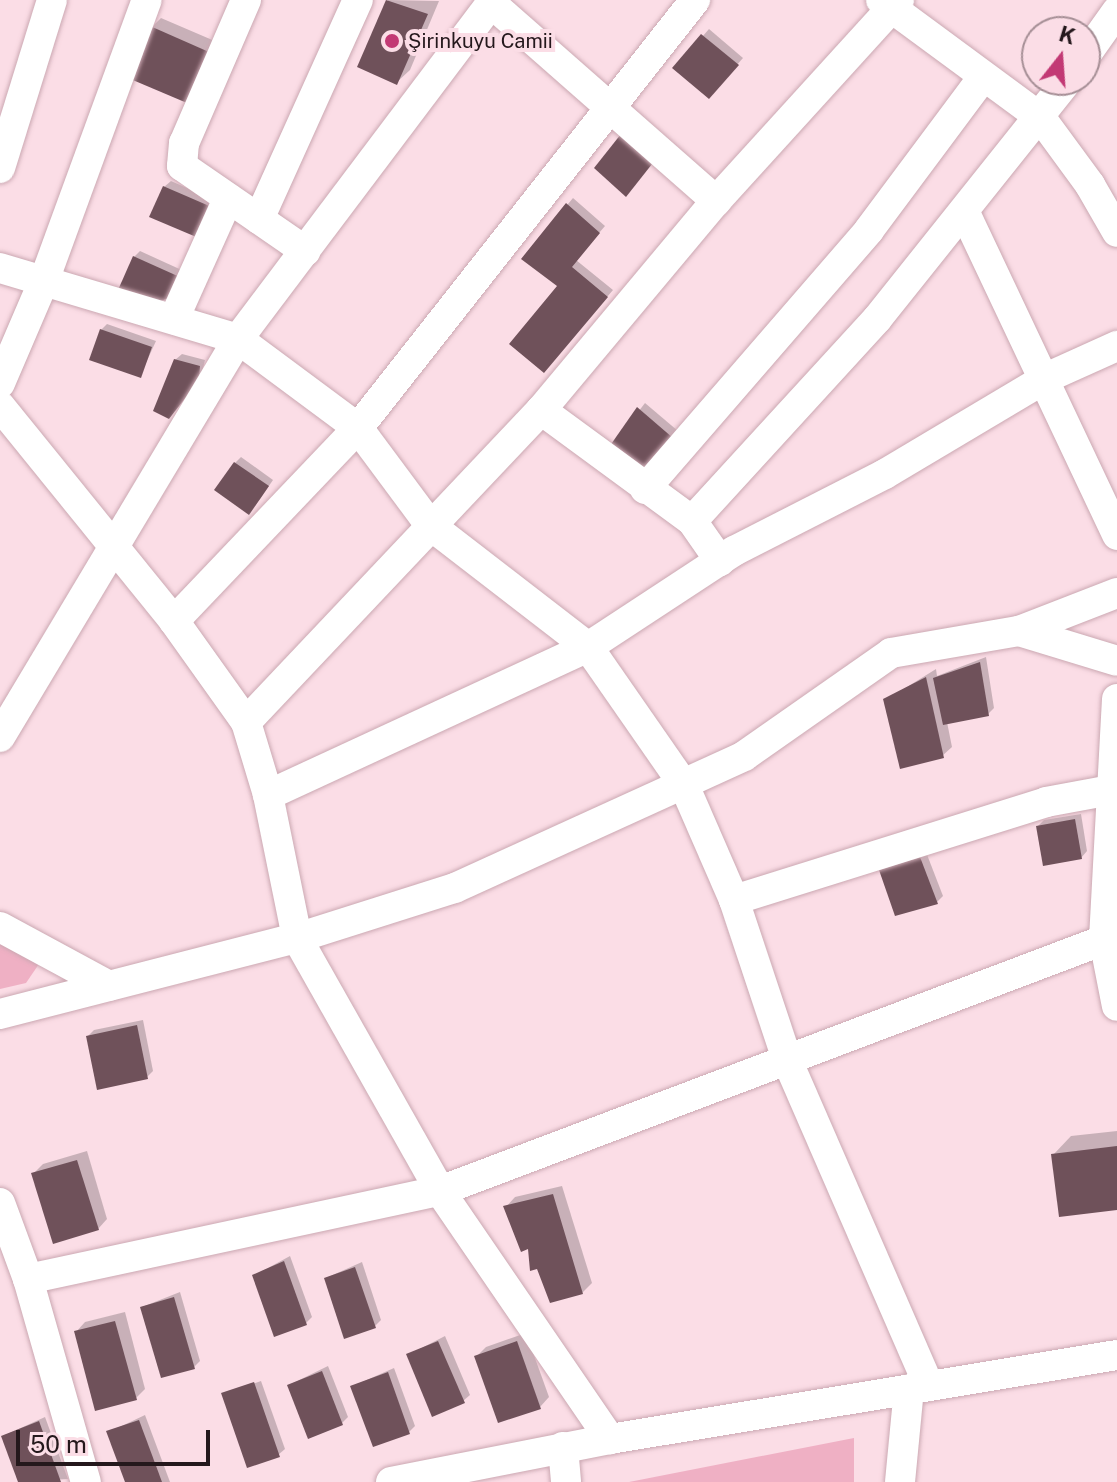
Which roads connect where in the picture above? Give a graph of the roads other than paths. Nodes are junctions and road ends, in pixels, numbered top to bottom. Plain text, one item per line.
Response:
1 (52, 0) edge
2 (147, 0) edge
3 (246, 0) edge
4 (358, 0) edge
5 (695, 0) edge
6 (492, 1) edge
7 (891, 3) edge
8 (1117, 11) edge
9 (1101, 34) edge
10 (983, 77) junction
11 (1057, 96) edge
12 (611, 106) junction
13 (1041, 118) junction
14 (0, 168) edge
15 (228, 199) junction
16 (716, 201) junction
17 (965, 213) junction
18 (259, 219) junction
19 (1117, 232) edge
20 (305, 251) junction
21 (0, 268) edge
22 (45, 278) junction
23 (174, 319) junction
24 (238, 339) junction
25 (1117, 346) edge
26 (1046, 378) junction
27 (0, 383) edge
28 (0, 406) edge
29 (541, 410) junction
30 (358, 428) junction
31 (645, 489) junction
32 (692, 521) junction
33 (430, 525) junction
34 (1117, 535) edge
35 (112, 542) junction
36 (720, 561) junction
37 (1117, 593) edge
38 (174, 621) junction
39 (1019, 631) junction
40 (588, 647) junction
41 (1117, 661) edge
42 (1117, 699) edge
43 (246, 722) junction
44 (0, 737) edge
45 (684, 785) junction
46 (1111, 790) junction
47 (268, 795) junction
48 (1111, 876) edge
49 (734, 900) junction
50 (0, 927) edge
51 (297, 938) junction
52 (1104, 940) junction
53 (109, 986) junction
54 (1117, 1006) edge
55 (0, 1014) edge
56 (788, 1062) junction
57 (440, 1191) junction
58 (0, 1203) edge
59 (28, 1279) junction
60 (1117, 1355) edge
61 (919, 1388) junction
62 (610, 1439) junction
63 (563, 1447) junction
64 (86, 1482) edge
65 (391, 1482) edge
66 (566, 1482) edge
67 (900, 1482) edge

1 - 14 street
2 - 22 street
3 - 15 street
4 - 18 street
5 - 12 street
6 - 12 street
6 - 20 street
7 - 10 street
7 - 16 street
8 - 9 street
10 - 13 street
10 - 31 street
11 - 13 street
12 - 16 street
12 - 30 street
13 - 17 street
13 - 19 street
15 - 18 street
15 - 23 street
16 - 29 street
17 - 26 street
17 - 32 street
18 - 20 street
20 - 24 street
21 - 22 street
22 - 23 street
22 - 27 street
23 - 24 street
24 - 30 street
24 - 35 street
25 - 26 street
26 - 34 street
26 - 36 street
28 - 35 street
29 - 31 street
29 - 33 street
30 - 33 street
30 - 38 street
31 - 32 street
32 - 36 street
33 - 40 street
33 - 43 street
35 - 38 street
35 - 44 street
36 - 40 street
37 - 39 street
38 - 43 street
39 - 41 street
39 - 45 street
40 - 45 street
40 - 47 street
42 - 46 street
43 - 47 street
45 - 49 street
45 - 51 street
46 - 48 street
46 - 49 street
47 - 51 street
48 - 52 street
49 - 56 street
50 - 53 street
51 - 53 street
51 - 57 street
52 - 54 street
52 - 56 street
53 - 55 street
56 - 57 street
56 - 61 street
57 - 59 street
57 - 62 street
58 - 59 street
59 - 64 street
60 - 61 street
61 - 62 street
61 - 67 street
62 - 63 street
63 - 65 street
63 - 66 street

